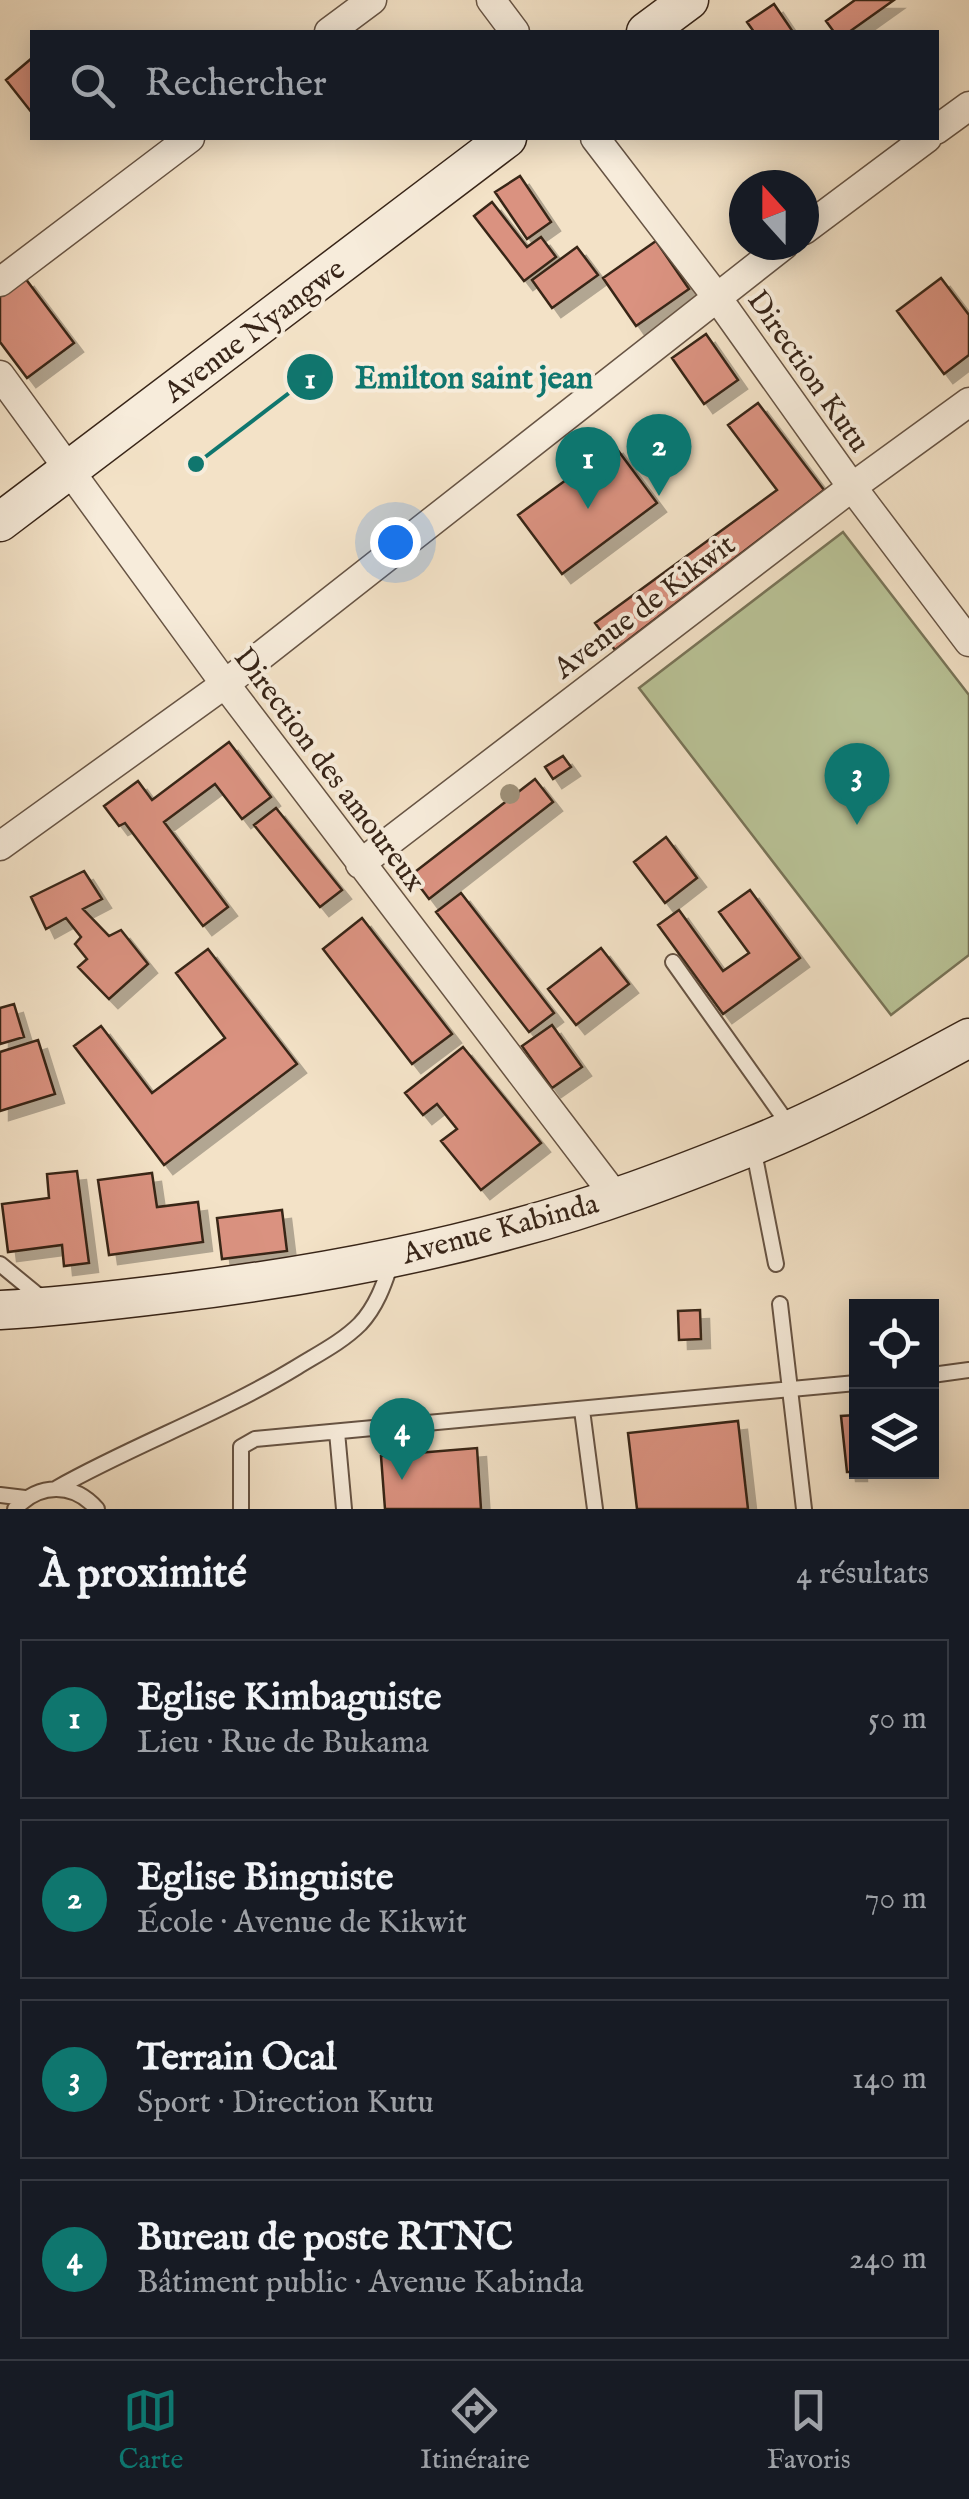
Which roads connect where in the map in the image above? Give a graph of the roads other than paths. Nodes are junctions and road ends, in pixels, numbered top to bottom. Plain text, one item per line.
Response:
1 (372, 0) edge
2 (491, 0) edge
3 (689, 0) edge
4 (332, 30) edge
5 (514, 30) edge
6 (649, 30) edge
7 (969, 106) edge
8 (939, 128) edge
9 (187, 140) edge
10 (505, 140) edge
11 (597, 140) edge
12 (924, 140) edge
13 (819, 219) edge
14 (764, 260) edge
15 (0, 282) edge
16 (716, 296) junction
17 (0, 375) edge
18 (969, 402) edge
19 (69, 470) junction
20 (852, 487) junction
21 (0, 522) edge
22 (969, 642) edge
23 (224, 684) junction
24 (0, 846) edge
25 (360, 864) junction
26 (673, 962) dead end
27 (969, 1038) edge
28 (792, 1129) junction
29 (752, 1146) junction
30 (615, 1196) junction
31 (393, 1258) junction
32 (0, 1264) edge
33 (776, 1264) dead end
34 (780, 1304) dead end
35 (53, 1308) junction
36 (0, 1310) edge
37 (969, 1370) edge
38 (939, 1373) edge
39 (849, 1384) edge
40 (792, 1390) junction
41 (582, 1410) junction
42 (337, 1432) junction
43 (57, 1488) junction
44 (0, 1494) edge
45 (20, 1504) edge
46 (97, 1509) edge
47 (242, 1509) edge
48 (344, 1509) edge
49 (596, 1509) edge
50 (804, 1509) edge

1 - 4 street
2 - 5 street
3 - 6 street
7 - 8 street
9 - 15 street
10 - 19 street, Avenue Nyangwe
11 - 16 street, Direction Kutu
12 - 13 street
14 - 16 street
16 - 20 street, Direction Kutu
16 - 23 street
17 - 19 street, Direction des amoureux
18 - 20 street, Avenue de Kikwit
19 - 21 street, Avenue Nyangwe
19 - 23 street, Direction des amoureux
20 - 22 street, Direction Kutu
20 - 25 street, Avenue de Kikwit
23 - 24 street
23 - 25 street, Direction des amoureux
25 - 30 street, Direction des amoureux
26 - 28 lane
27 - 28 street, Avenue Kabinda
28 - 29 street, Avenue Kabinda
29 - 30 street, Avenue Kabinda
29 - 33 lane
30 - 31 street, Avenue Kabinda
31 - 35 street, Avenue Kabinda
31 - 43 lane
32 - 35 lane
34 - 40 lane
35 - 36 street, Avenue Kabinda
37 - 38 lane
39 - 40 lane
40 - 41 lane
40 - 50 lane
41 - 42 lane
41 - 49 lane
42 - 47 lane
42 - 48 lane
43 - 45 lane
43 - 46 lane
44 - 45 lane

